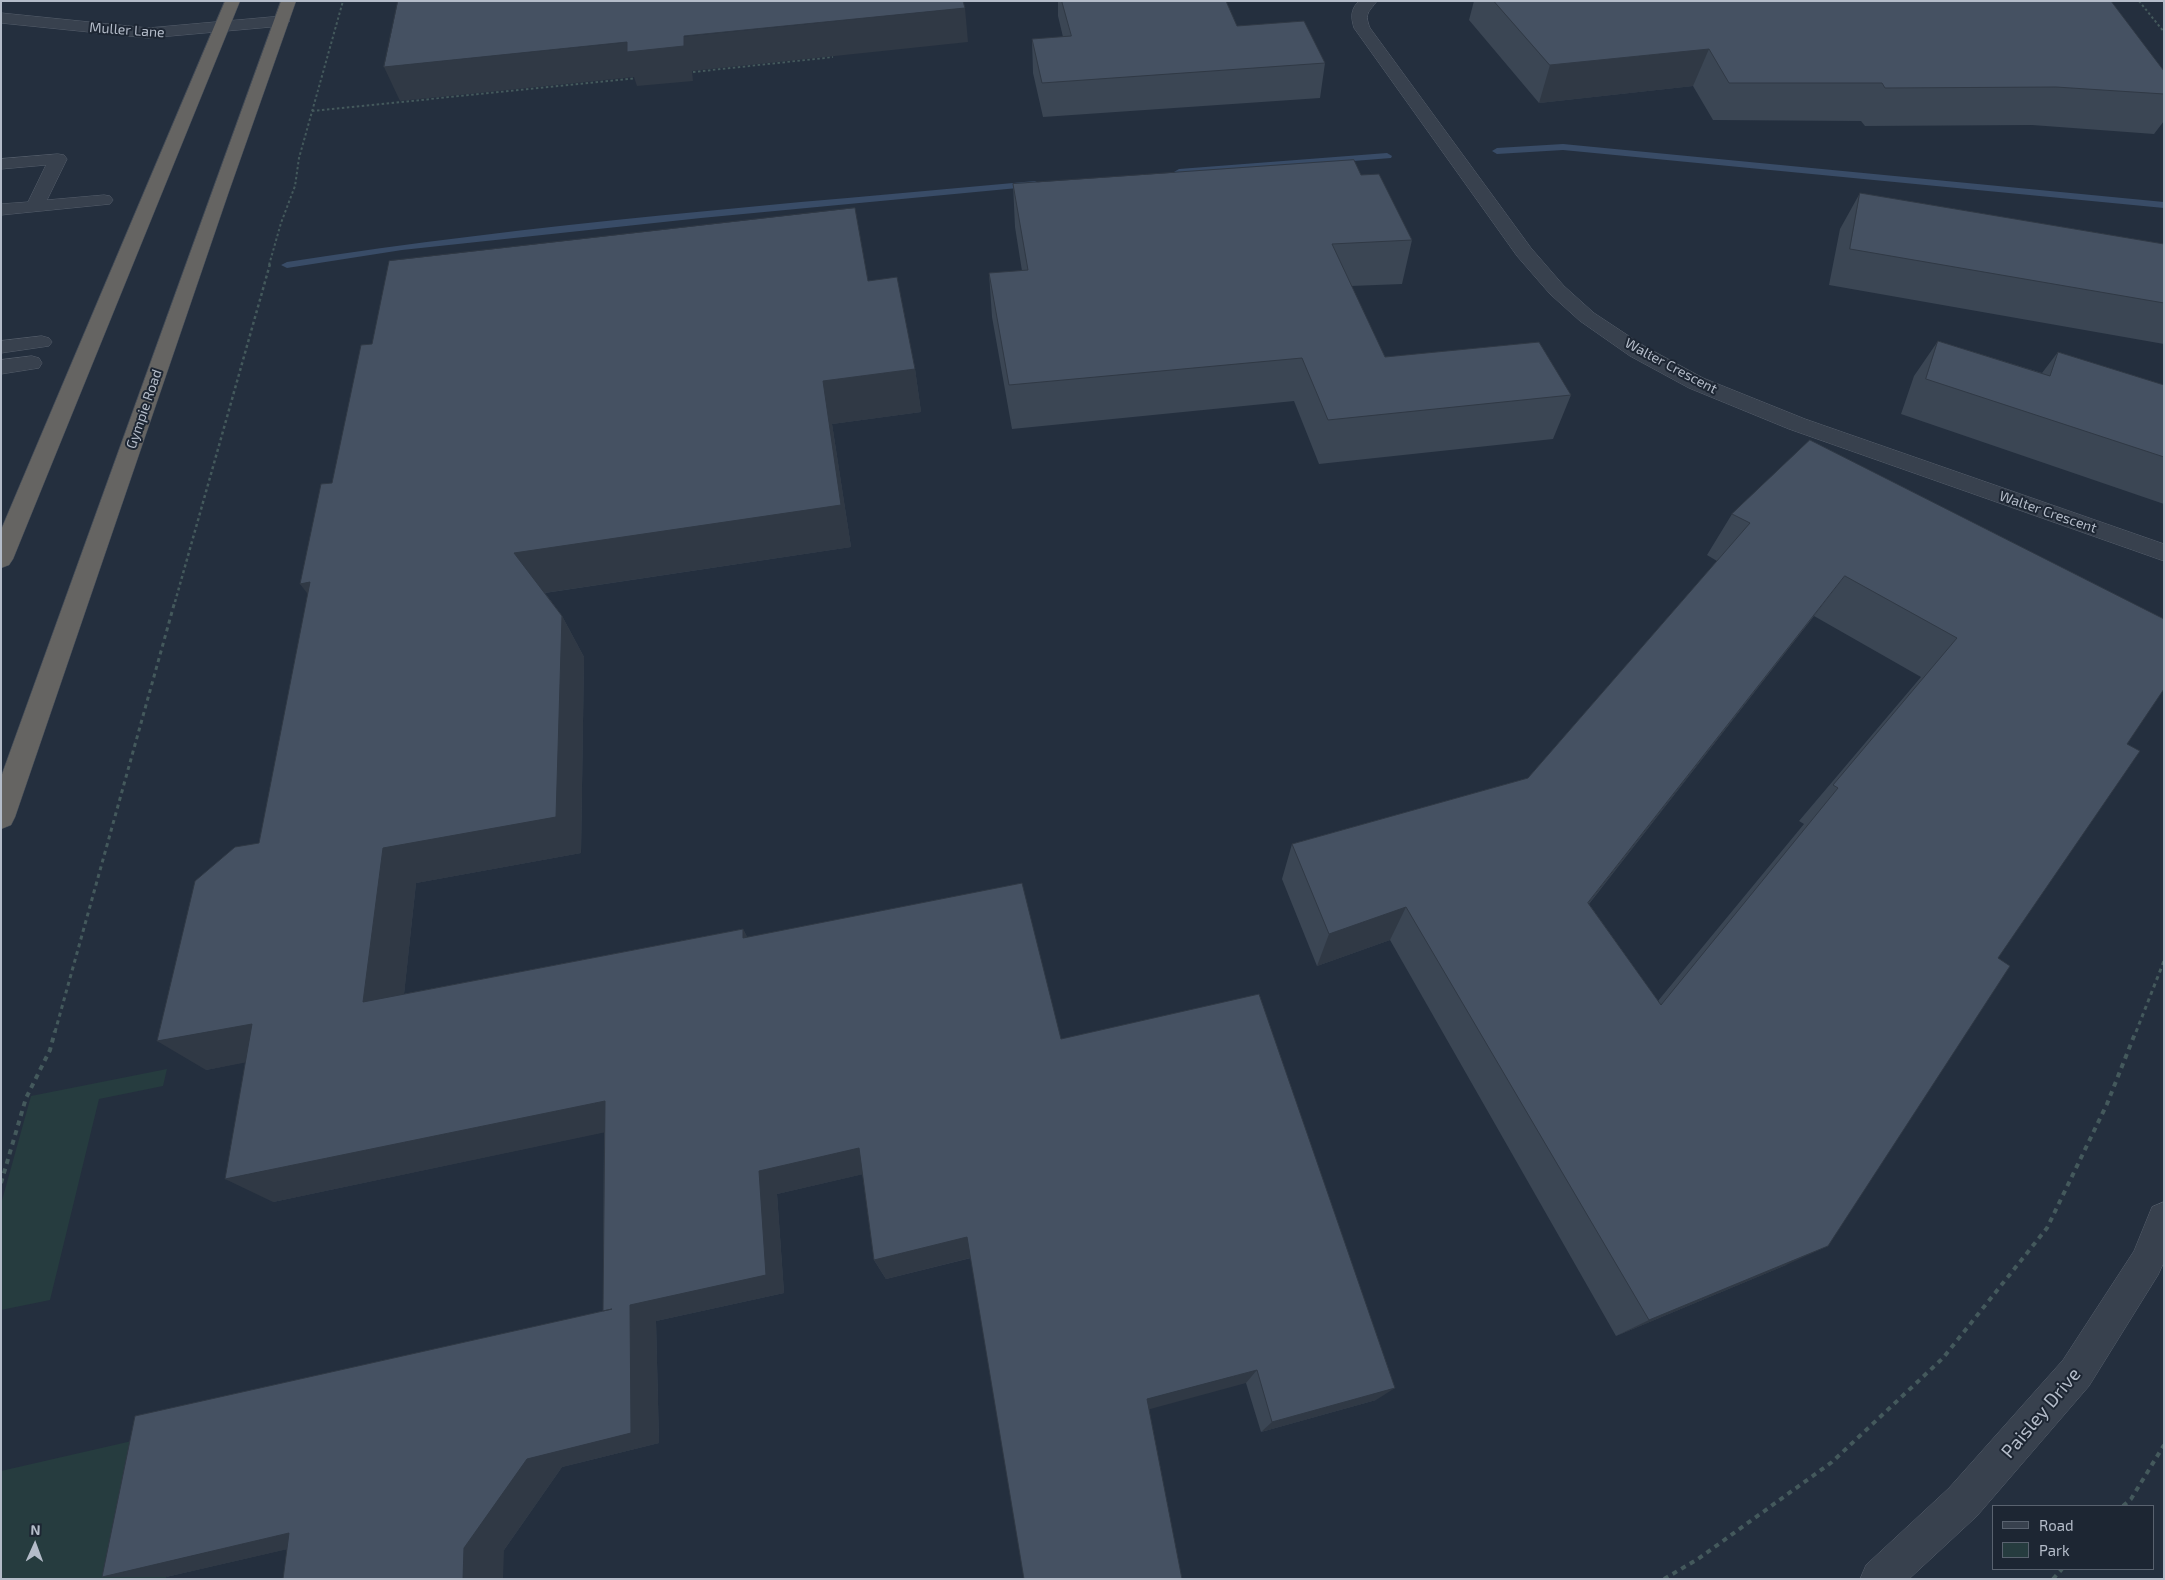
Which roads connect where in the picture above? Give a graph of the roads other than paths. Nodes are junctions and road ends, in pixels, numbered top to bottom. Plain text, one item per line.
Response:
1 (233, 1) edge
2 (1370, 1) edge
3 (285, 11) edge
4 (1, 18) edge
5 (222, 27) junction
6 (1, 164) edge
7 (35, 206) junction
8 (3, 220) edge
9 (42, 342) dead end
10 (1, 347) edge
11 (32, 363) dead end
12 (1, 367) edge
13 (2164, 553) edge
14 (1, 559) edge
15 (1, 817) edge
16 (2164, 1219) edge
17 (1880, 1579) edge

1 - 5 highway
2 - 13 street, Walter Crescent
3 - 5 street, Muller Lane
3 - 15 highway, Gympie Road
4 - 5 street, Muller Lane
5 - 14 highway
6 - 7 street
7 - 8 street
7 - 8 street
9 - 10 street
11 - 12 street
16 - 17 street, Paisley Drive

